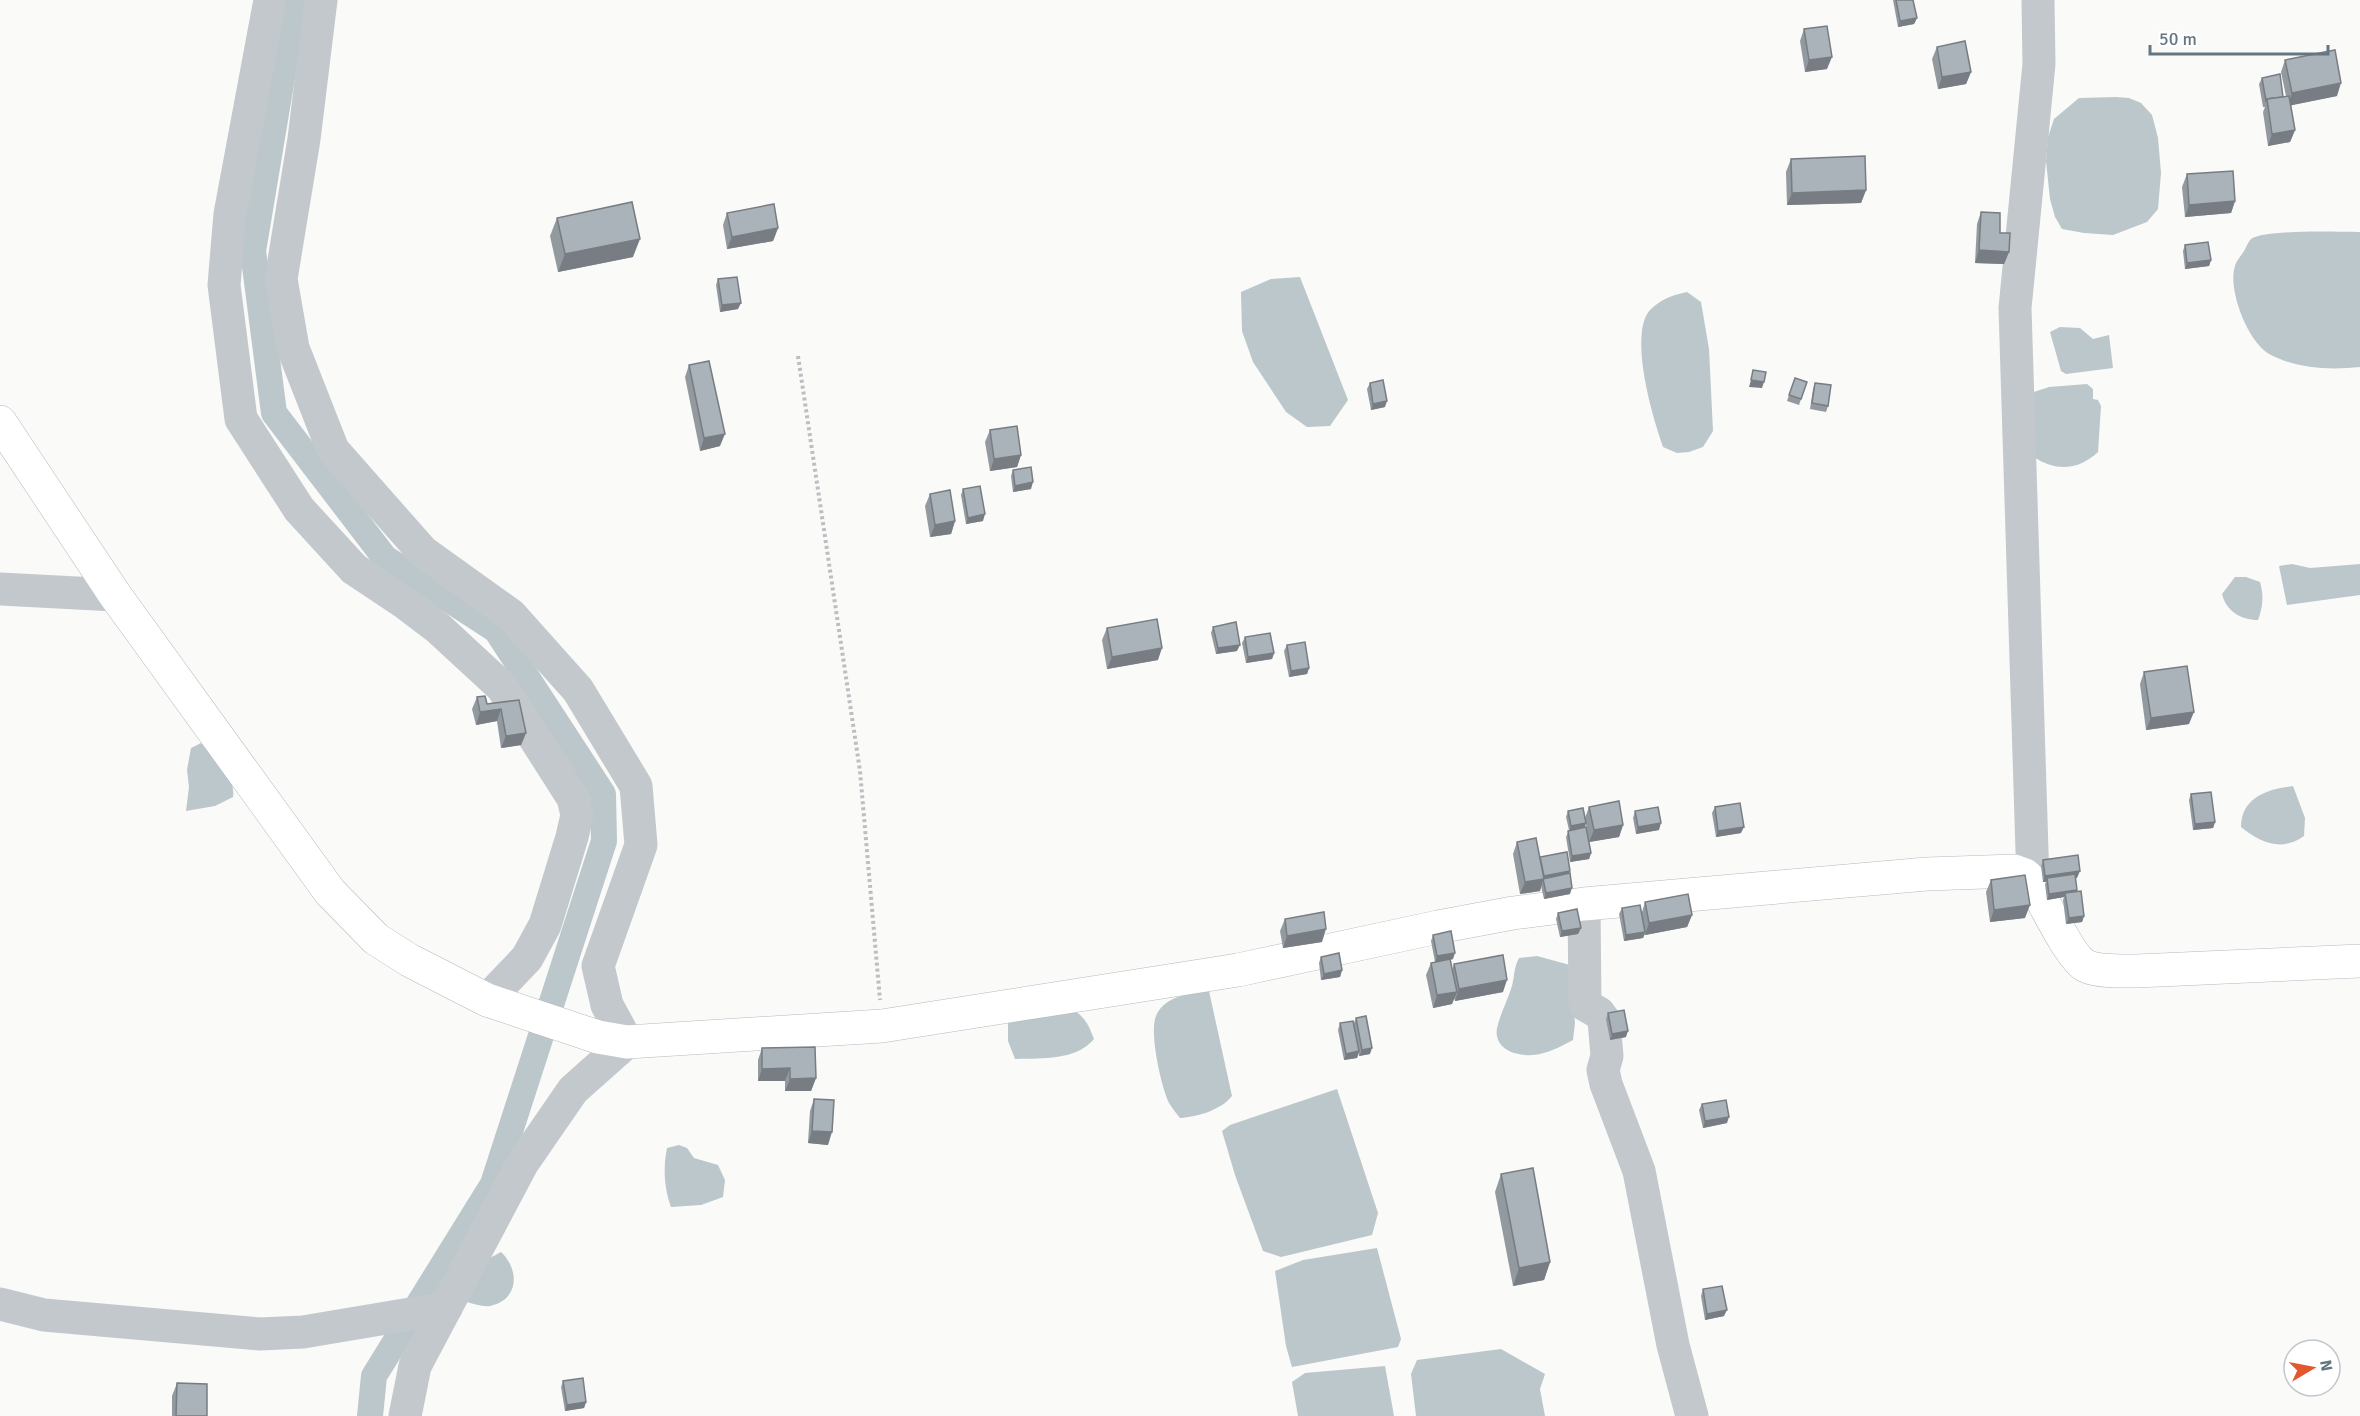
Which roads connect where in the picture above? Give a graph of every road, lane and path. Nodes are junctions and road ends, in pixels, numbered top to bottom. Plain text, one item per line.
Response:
1 (270, 0) edge
2 (321, 0) edge
3 (2038, 0) edge
4 (798, 356) dead end
5 (0, 422) edge
6 (0, 589) edge
7 (115, 595) junction
8 (2033, 883) junction
9 (1584, 904) junction
10 (2360, 961) edge
11 (491, 1002) junction
12 (882, 1026) junction
13 (612, 1040) junction
14 (0, 1304) edge
15 (446, 1308) junction
16 (405, 1416) edge
17 (1692, 1416) edge

1 - 11 street
2 - 13 street
3 - 8 street
4 - 12 path
5 - 7 main road
6 - 7 street
7 - 11 main road
8 - 9 main road
8 - 10 main road
9 - 12 main road
9 - 17 street
11 - 13 main road
12 - 13 main road
13 - 15 street
14 - 15 street
15 - 16 street

